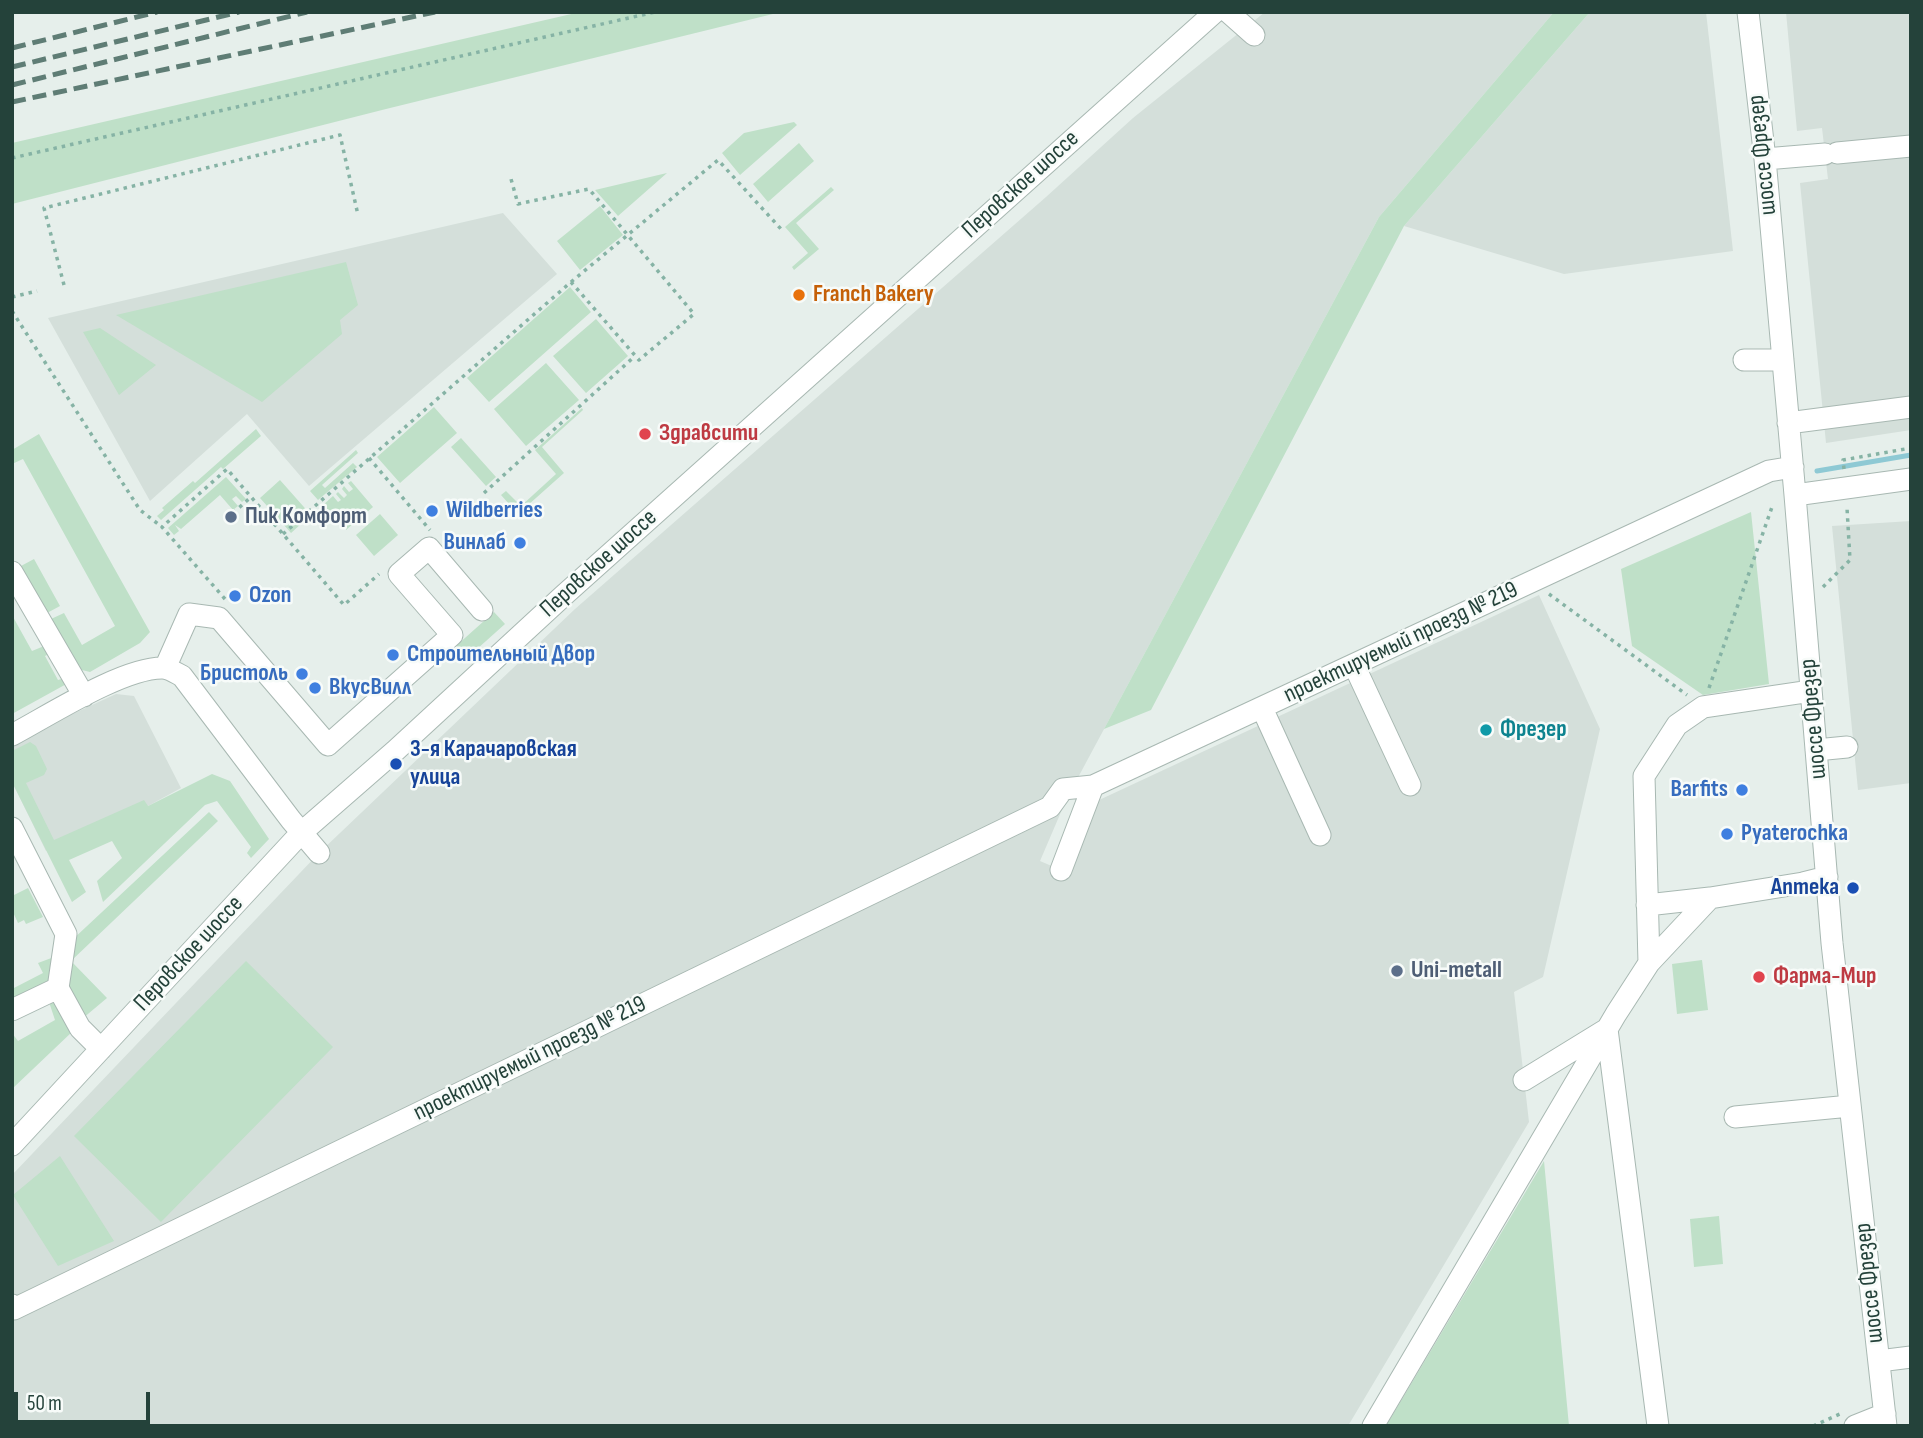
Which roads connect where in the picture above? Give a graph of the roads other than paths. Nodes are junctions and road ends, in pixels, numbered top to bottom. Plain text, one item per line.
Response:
1 (1215, 12) edge
2 (1228, 12) edge
3 (1748, 12) edge
4 (1254, 36) dead end
5 (1911, 146) edge
6 (1765, 159) junction
7 (1744, 360) dead end
8 (1783, 360) junction
9 (1911, 407) edge
10 (1788, 423) junction
11 (1793, 467) junction
12 (1911, 479) edge
13 (1795, 495) junction
14 (12, 572) edge
15 (482, 610) dead end
16 (1354, 665) junction
17 (165, 668) junction
18 (1811, 691) junction
19 (83, 696) junction
20 (1262, 708) junction
21 (12, 736) edge
22 (1847, 747) dead end
23 (1816, 750) junction
24 (1410, 785) dead end
25 (1093, 786) junction
26 (12, 828) edge
27 (301, 833) junction
28 (1320, 835) dead end
29 (319, 853) dead end
30 (1060, 870) dead end
31 (1827, 877) junction
32 (1710, 898) junction
33 (1647, 905) junction
34 (1648, 963) junction
35 (58, 988) junction
36 (12, 1010) edge
37 (1607, 1029) junction
38 (101, 1049) junction
39 (1524, 1080) dead end
40 (1850, 1106) junction
41 (1735, 1117) dead end
42 (12, 1145) edge
43 (12, 1305) edge
44 (1911, 1357) edge
45 (1879, 1361) junction
46 (1850, 1419) edge
47 (1885, 1420) edge
48 (1373, 1426) edge
49 (1658, 1426) edge

1 - 27 street, Перовское шоссе
2 - 4 street
3 - 6 street, шоссе Фрезер
5 - 6 street
6 - 8 street, шоссе Фрезер
7 - 8 street
8 - 10 street, шоссе Фрезер
9 - 10 street
10 - 11 street, шоссе Фрезер
11 - 13 street, шоссе Фрезер
11 - 16 street, проектируемый проезд № 219
12 - 13 street
13 - 18 street, шоссе Фрезер
14 - 19 street
15 - 17 street
16 - 20 street, проектируемый проезд № 219
16 - 24 street
17 - 19 street
17 - 27 street
18 - 23 street, шоссе Фрезер
18 - 33 street
19 - 21 street
20 - 25 street, проектируемый проезд № 219
20 - 28 street
22 - 23 street
23 - 31 street, шоссе Фрезер
25 - 30 street
25 - 43 street, проектируемый проезд № 219
26 - 35 street
27 - 29 street
27 - 38 street, Перовское шоссе
31 - 32 street
31 - 40 street, шоссе Фрезер
32 - 33 street
32 - 34 street
33 - 34 street
34 - 37 street
35 - 36 street
35 - 38 street
37 - 39 street
37 - 48 street
37 - 49 street
38 - 42 street, Перовское шоссе
40 - 41 street
40 - 45 street, шоссе Фрезер
44 - 45 street
45 - 47 street, шоссе Фрезер
46 - 47 street

